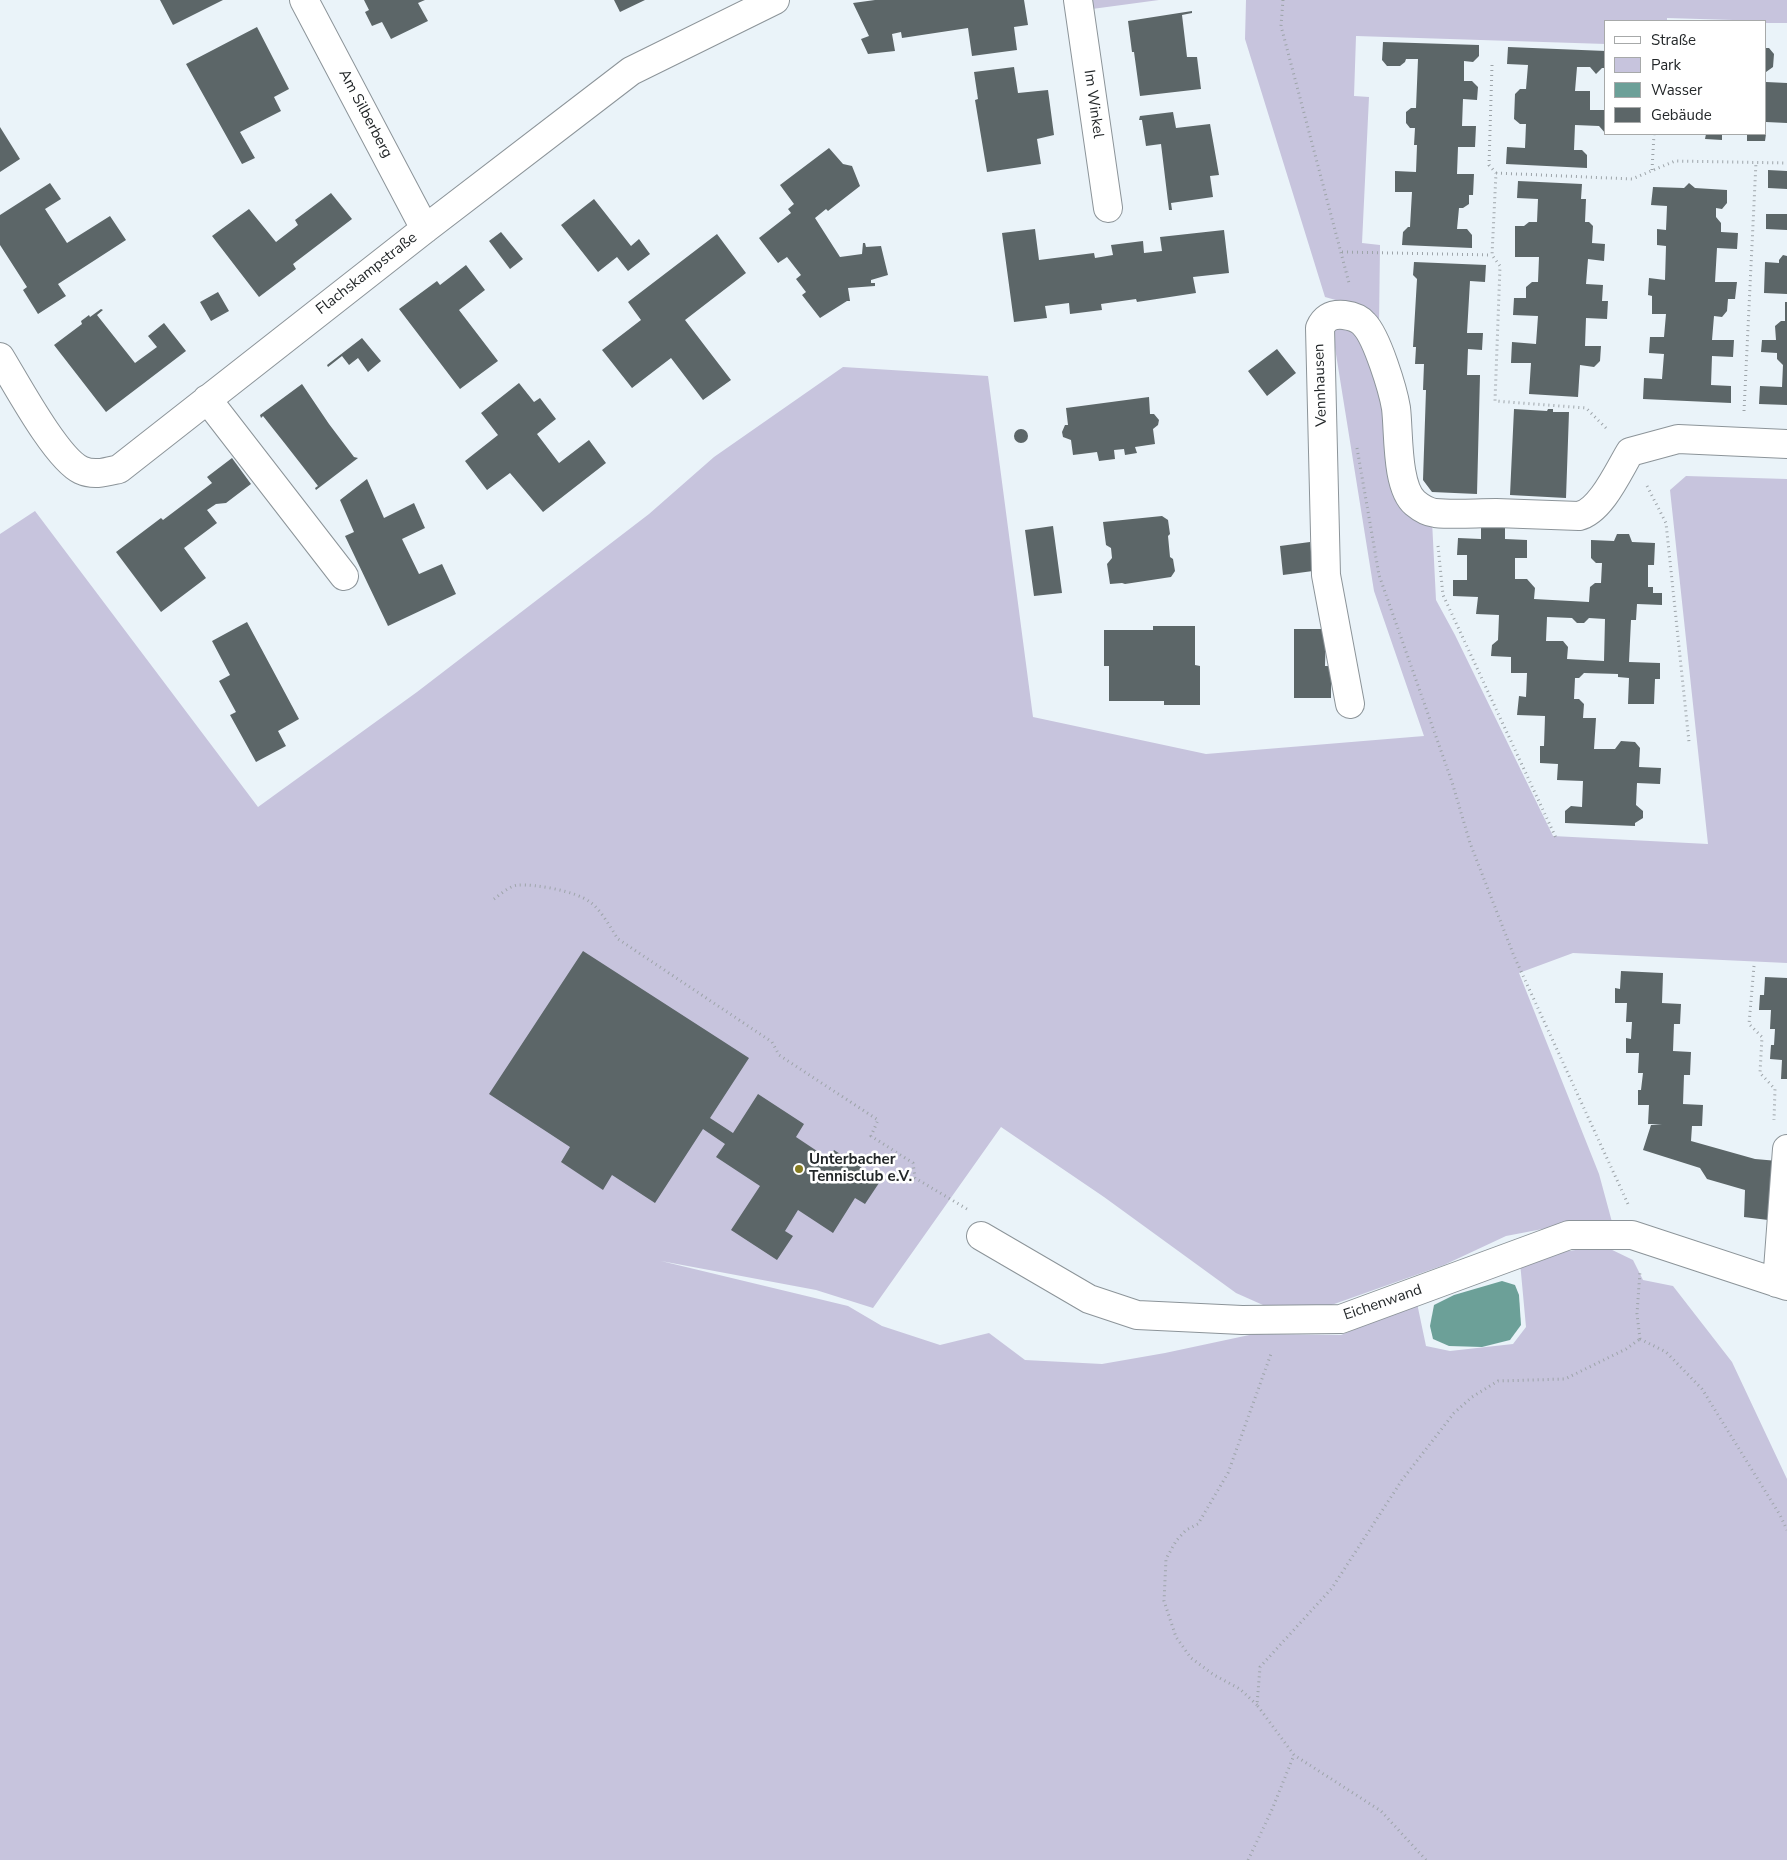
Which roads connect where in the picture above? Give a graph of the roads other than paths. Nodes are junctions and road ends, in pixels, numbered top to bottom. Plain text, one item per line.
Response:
1 (304, 0) edge
2 (775, 0) edge
3 (1078, 0) edge
4 (1108, 208) dead end
5 (424, 229) junction
6 (0, 357) edge
7 (207, 399) junction
8 (1787, 444) edge
9 (344, 576) dead end
10 (1350, 704) dead end
11 (1787, 1149) edge
12 (982, 1236) dead end
13 (1782, 1285) edge

1 - 5 street, Am Silberberg
2 - 5 street, Flachskampstraße
3 - 4 street, Im Winkel
5 - 7 street, Flachskampstraße
6 - 7 street, Flachskampstraße
7 - 9 street
8 - 10 street, Vennhausen
11 - 13 street
12 - 13 street, Eichenwand

